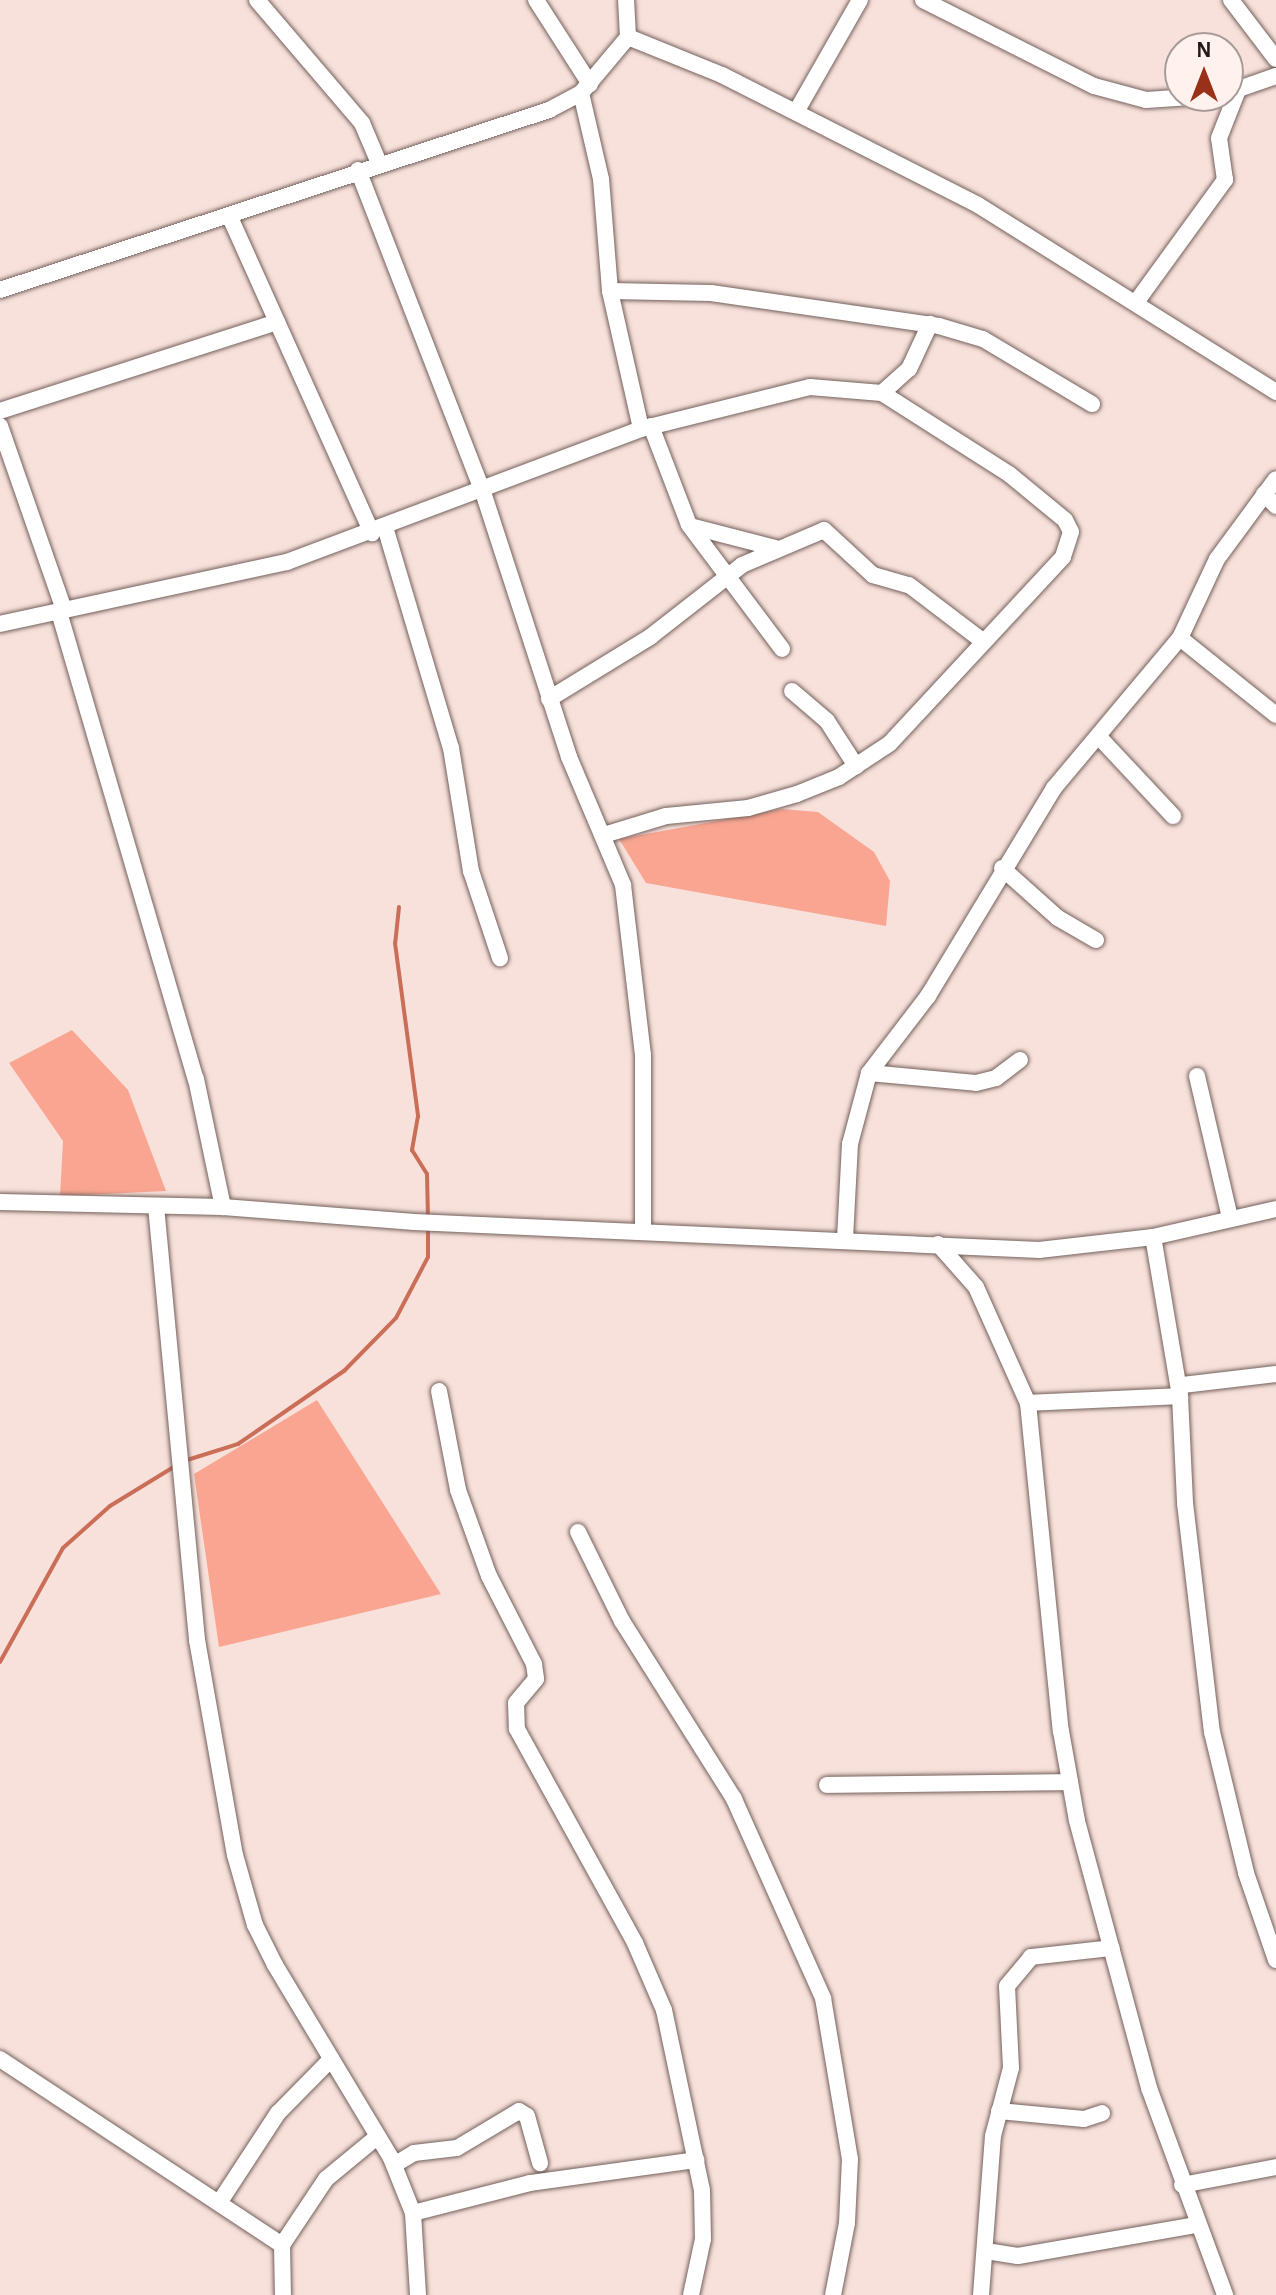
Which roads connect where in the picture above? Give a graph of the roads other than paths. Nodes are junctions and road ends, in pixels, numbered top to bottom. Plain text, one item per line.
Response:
1 (257, 0) edge
2 (536, 0) edge
3 (626, 0) edge
4 (860, 0) edge
5 (923, 0) edge
6 (1231, 0) edge
7 (628, 37) junction
8 (1276, 59) edge
9 (1276, 76) edge
10 (1244, 87) edge
11 (585, 88) junction
12 (1164, 99) edge
13 (796, 112) junction
14 (1227, 112) edge
15 (379, 163) junction
16 (358, 170) junction
17 (229, 215) junction
18 (0, 290) edge
19 (610, 291) junction
20 (1137, 301) junction
21 (277, 322) junction
22 (930, 324) junction
23 (907, 372) junction
24 (1276, 392) edge
25 (882, 393) junction
26 (1092, 404) dead end
27 (0, 411) edge
28 (918, 415) junction
29 (0, 426) edge
30 (646, 427) junction
31 (1276, 479) edge
32 (482, 489) junction
33 (1270, 500) edge
34 (689, 525) junction
35 (379, 530) junction
36 (775, 548) junction
37 (730, 574) junction
38 (61, 611) junction
39 (0, 624) edge
40 (1180, 638) junction
41 (980, 639) junction
42 (782, 649) dead end
43 (792, 691) dead end
44 (549, 699) junction
45 (1276, 715) edge
46 (1100, 738) junction
47 (856, 766) junction
48 (1173, 816) dead end
49 (607, 834) junction
50 (1002, 868) junction
51 (1096, 940) dead end
52 (500, 958) dead end
53 (1020, 1060) dead end
54 (869, 1073) junction
55 (1197, 1076) dead end
56 (0, 1202) edge
57 (156, 1206) junction
58 (223, 1207) junction
59 (1276, 1209) edge
60 (1230, 1218) junction
61 (643, 1231) junction
62 (1153, 1237) junction
63 (845, 1239) junction
64 (938, 1244) junction
65 (1276, 1374) edge
66 (1181, 1390) junction
67 (439, 1391) dead end
68 (1028, 1403) junction
69 (578, 1532) dead end
70 (1070, 1782) junction
71 (827, 1785) dead end
72 (1111, 1948) junction
73 (1276, 1960) edge
74 (0, 2059) edge
75 (331, 2059) junction
76 (999, 2111) junction
77 (1102, 2113) dead end
78 (378, 2136) junction
79 (696, 2160) junction
80 (540, 2163) dead end
81 (394, 2165) junction
82 (1276, 2167) edge
83 (1182, 2185) junction
84 (219, 2203) junction
85 (413, 2213) junction
86 (1195, 2225) junction
87 (282, 2245) junction
88 (986, 2251) junction
89 (283, 2295) edge
90 (418, 2295) edge
91 (691, 2295) edge
92 (833, 2295) edge
93 (981, 2295) edge
94 (1225, 2295) edge

1 - 15 street
2 - 11 street
3 - 7 street
4 - 13 street
5 - 12 street
6 - 8 street
7 - 11 street
7 - 13 street
9 - 10 street
11 - 15 street
11 - 19 street
13 - 20 street
14 - 20 street
15 - 16 street
16 - 17 street
16 - 32 street
17 - 18 street
17 - 21 street
19 - 22 street
19 - 30 street
20 - 24 street
21 - 27 street
21 - 35 street
22 - 23 street
22 - 26 street
23 - 25 street
23 - 28 street
25 - 28 street
25 - 30 street
28 - 41 street
29 - 38 street
30 - 32 street
30 - 34 street
31 - 33 street
32 - 35 street
32 - 44 street
33 - 40 street
34 - 36 street
34 - 37 street
35 - 38 street
35 - 52 street
36 - 37 street
36 - 41 street
37 - 42 street
37 - 44 street
38 - 39 street
38 - 58 street
40 - 45 street
40 - 46 street
41 - 47 street
43 - 47 street
44 - 49 street
46 - 48 street
46 - 50 street
47 - 49 street
49 - 61 street
50 - 51 street
50 - 54 street
53 - 54 street
54 - 63 street
55 - 60 street
56 - 57 street
57 - 58 street
57 - 75 street
58 - 61 street
59 - 60 street
60 - 62 street
61 - 63 street
62 - 64 street
62 - 66 street
63 - 64 street
64 - 68 street
65 - 66 street
66 - 68 street
66 - 73 street
67 - 79 street
68 - 70 street
69 - 92 street
70 - 71 street
70 - 72 street
72 - 76 street
72 - 83 street
74 - 84 street
75 - 78 street
75 - 84 street
76 - 77 street
76 - 88 street
78 - 81 street
78 - 87 street
79 - 85 street
79 - 91 street
80 - 81 street
81 - 85 street
82 - 83 street
83 - 86 street
84 - 87 street
85 - 90 street
86 - 88 street
86 - 94 street
87 - 89 street
88 - 93 street

